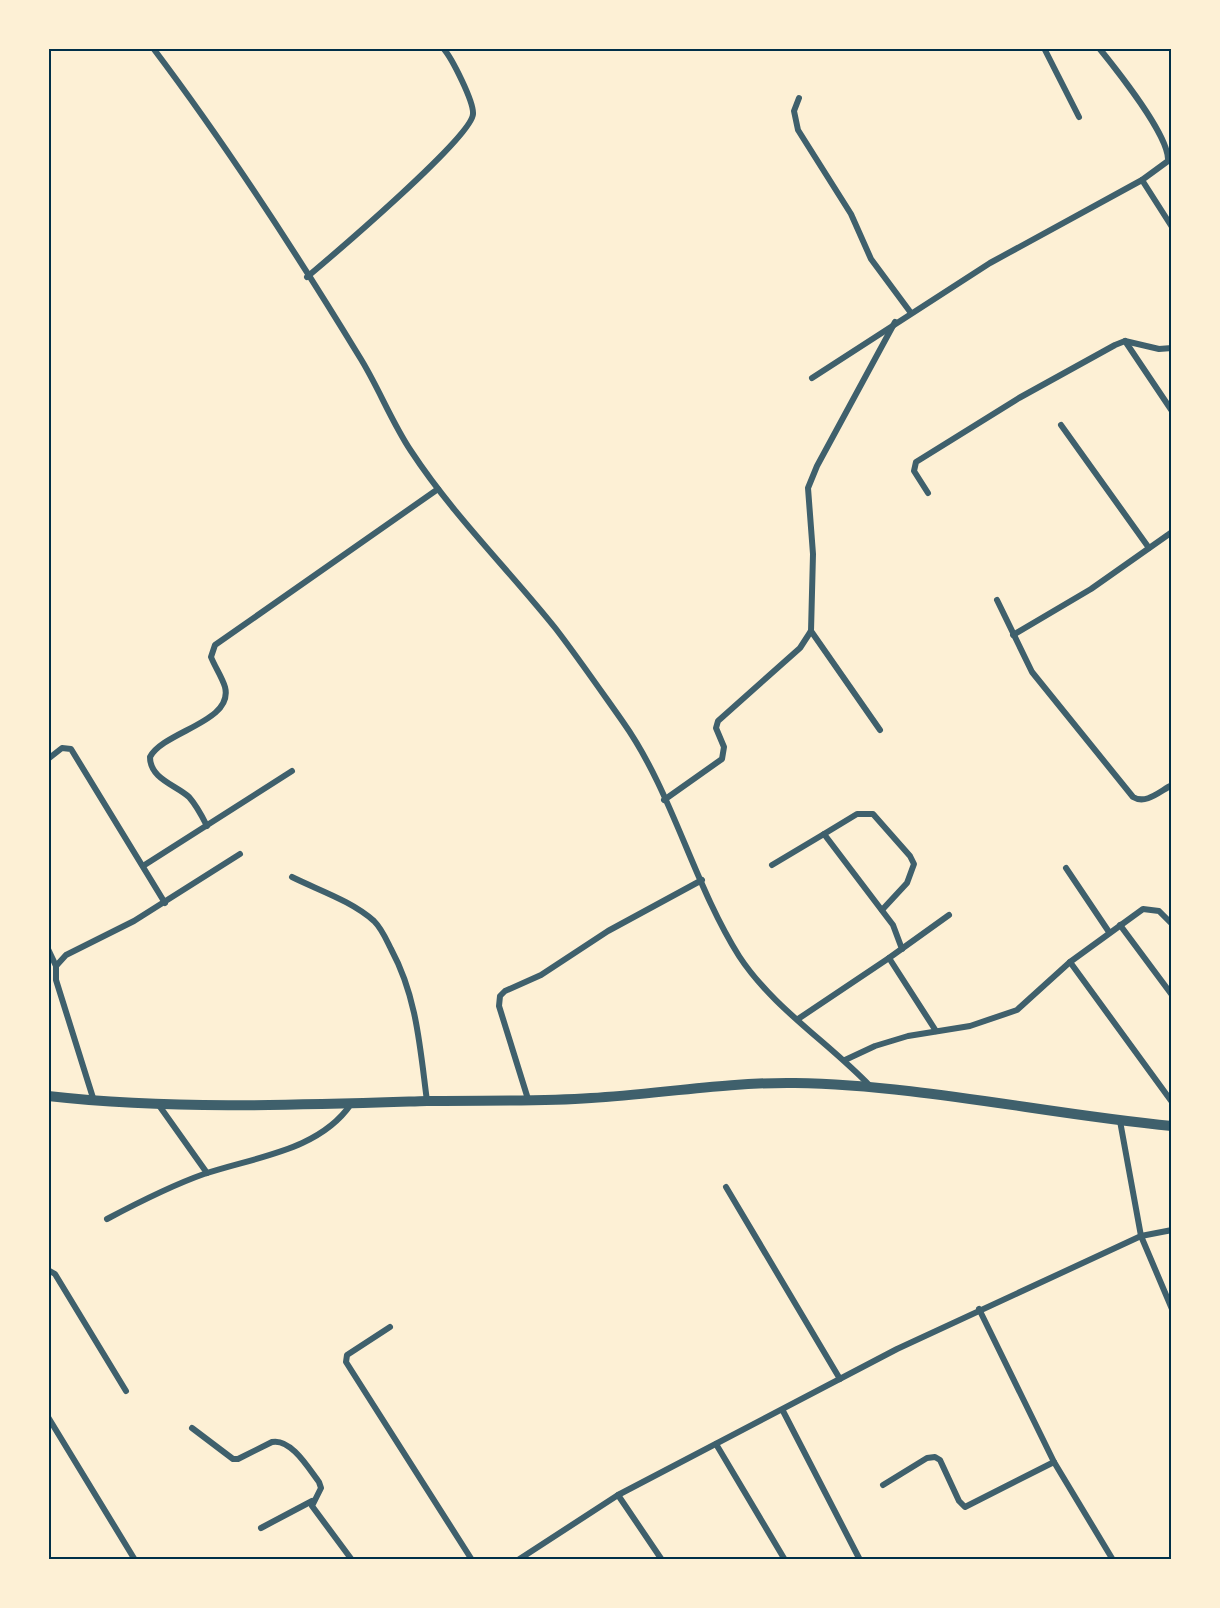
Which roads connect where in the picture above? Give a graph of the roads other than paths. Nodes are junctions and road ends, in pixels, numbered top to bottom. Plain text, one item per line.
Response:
1 (153, 48) edge
2 (443, 48) edge
3 (1044, 48) edge
4 (1099, 48) edge
5 (799, 98) dead end
6 (1079, 117) dead end
7 (1142, 180) junction
8 (1172, 227) edge
9 (307, 277) junction
10 (911, 313) junction
11 (895, 322) junction
12 (1125, 341) junction
13 (1172, 348) edge
14 (812, 378) dead end
15 (1172, 411) edge
16 (1061, 424) dead end
17 (438, 489) junction
18 (928, 493) dead end
19 (1172, 532) edge
20 (1149, 548) junction
21 (997, 600) dead end
22 (811, 631) junction
23 (1013, 635) junction
24 (880, 730) dead end
25 (48, 759) edge
26 (292, 771) dead end
27 (1172, 784) edge
28 (664, 800) junction
29 (207, 826) junction
30 (824, 834) junction
31 (240, 854) dead end
32 (772, 865) dead end
33 (143, 866) junction
34 (1066, 868) dead end
35 (292, 878) dead end
36 (702, 880) junction
37 (165, 903) junction
38 (882, 910) junction
39 (949, 915) dead end
40 (1172, 924) edge
41 (1120, 925) junction
42 (1109, 932) junction
43 (48, 949) edge
44 (902, 949) junction
45 (889, 958) junction
46 (1070, 962) junction
47 (56, 966) junction
48 (1172, 995) edge
49 (798, 1019) junction
50 (936, 1031) junction
51 (845, 1060) junction
52 (870, 1086) junction
53 (48, 1096) edge
54 (528, 1099) junction
55 (94, 1101) junction
56 (426, 1101) junction
57 (1172, 1102) edge
58 (158, 1104) junction
59 (351, 1104) junction
60 (1120, 1121) junction
61 (1172, 1126) edge
62 (207, 1173) junction
63 (726, 1187) dead end
64 (107, 1219) dead end
65 (1172, 1230) edge
66 (1141, 1236) junction
67 (48, 1270) edge
68 (979, 1309) junction
69 (1172, 1309) edge
70 (390, 1327) dead end
71 (840, 1379) junction
72 (126, 1391) dead end
73 (783, 1411) junction
74 (48, 1417) edge
75 (192, 1428) dead end
76 (716, 1444) junction
77 (1054, 1462) junction
78 (883, 1485) dead end
79 (618, 1495) junction
80 (312, 1501) junction
81 (261, 1528) dead end
82 (135, 1560) edge
83 (352, 1560) edge
84 (472, 1560) edge
85 (518, 1560) edge
86 (662, 1560) edge
87 (785, 1560) edge
88 (860, 1560) edge
89 (1113, 1560) edge

1 - 9 street
2 - 9 street
3 - 6 street
4 - 7 street
5 - 10 street
7 - 8 street
7 - 10 street
9 - 17 street
10 - 11 street
11 - 14 street
11 - 22 street
12 - 13 street
12 - 15 street
12 - 18 street
16 - 20 street
17 - 28 street
17 - 29 street
19 - 20 street
20 - 23 street
21 - 23 street
22 - 24 street
22 - 28 street
23 - 27 street
25 - 33 street
26 - 29 street
28 - 36 street
29 - 33 street
30 - 32 street
30 - 38 street
30 - 38 street
31 - 37 street
33 - 37 street
34 - 42 street
35 - 56 street
36 - 49 street
36 - 54 street
37 - 47 street
38 - 44 street
39 - 44 street
40 - 41 street
41 - 42 street
41 - 48 street
42 - 46 street
43 - 47 street
44 - 45 street
45 - 49 street
45 - 50 street
46 - 50 street
46 - 57 street
47 - 55 street
49 - 51 street
50 - 51 street
51 - 52 street
52 - 54 street
52 - 60 street
53 - 55 street
54 - 56 street
55 - 58 street
56 - 59 street
58 - 59 street
58 - 62 street
59 - 62 street
60 - 61 street
60 - 66 street
62 - 64 street
63 - 71 street
65 - 66 street
66 - 68 street
66 - 69 street
67 - 72 street
68 - 71 street
68 - 77 street
70 - 84 street
71 - 73 street
73 - 76 street
73 - 88 street
74 - 82 street
75 - 80 street
76 - 79 street
76 - 87 street
77 - 78 street
77 - 89 street
79 - 85 street
79 - 86 street
80 - 81 street
80 - 83 street

